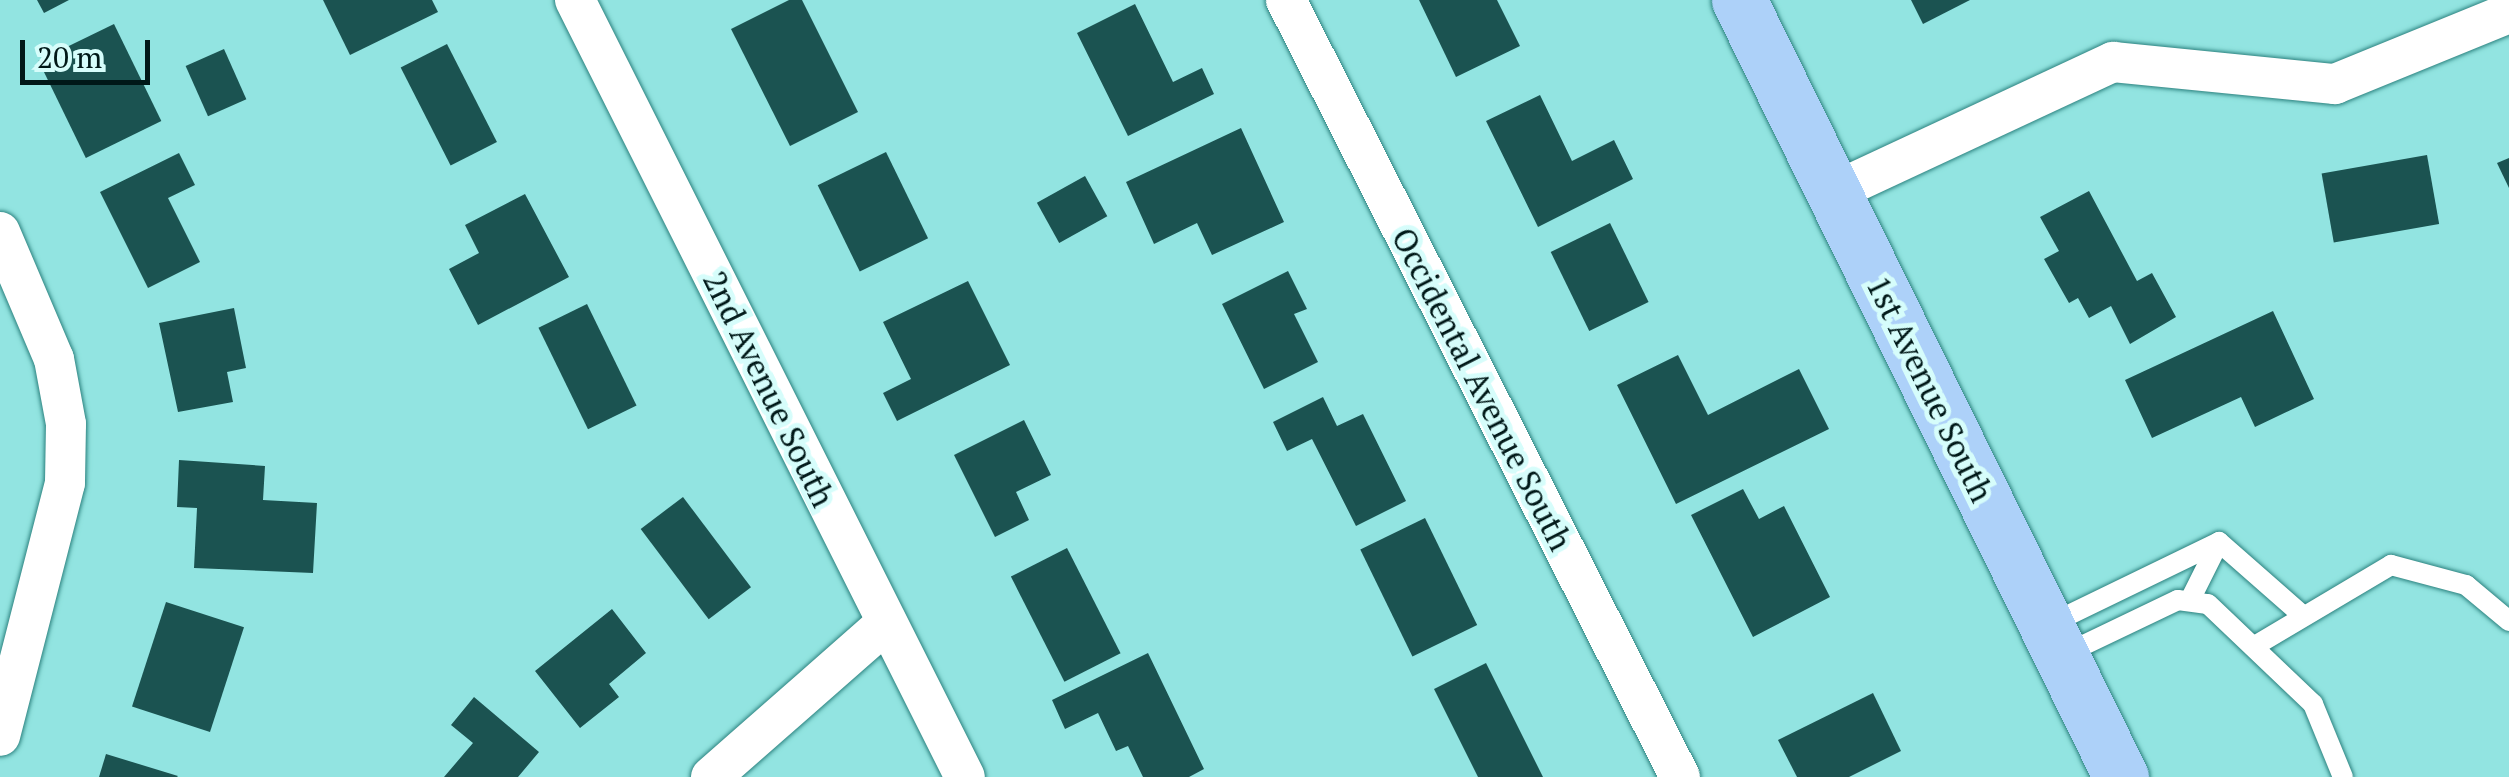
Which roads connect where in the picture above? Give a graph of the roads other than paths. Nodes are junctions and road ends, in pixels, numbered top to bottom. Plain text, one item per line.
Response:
1 (575, 0) edge
2 (1286, 0) edge
3 (1740, 0) edge
4 (2509, 13) edge
5 (1834, 192) junction
6 (0, 232) edge
7 (2220, 542) junction
8 (2190, 600) junction
9 (2302, 614) junction
10 (2509, 621) edge
11 (886, 624) junction
12 (2054, 641) junction
13 (2258, 644) junction
14 (0, 736) edge
15 (710, 777) edge
16 (965, 777) edge
17 (1680, 777) edge
18 (2121, 777) edge
19 (2343, 777) edge

1 - 11 street, 2nd Avenue South
2 - 17 street, Occidental Avenue South
3 - 5 main road, 1st Avenue South
4 - 5 street
5 - 12 main road, 1st Avenue South
6 - 14 street
7 - 8 lane
7 - 9 lane
7 - 12 lane
8 - 12 lane
8 - 13 lane
9 - 10 lane
9 - 13 lane
11 - 15 street
11 - 16 street, 2nd Avenue South
12 - 18 main road, 1st Avenue South
13 - 19 lane

